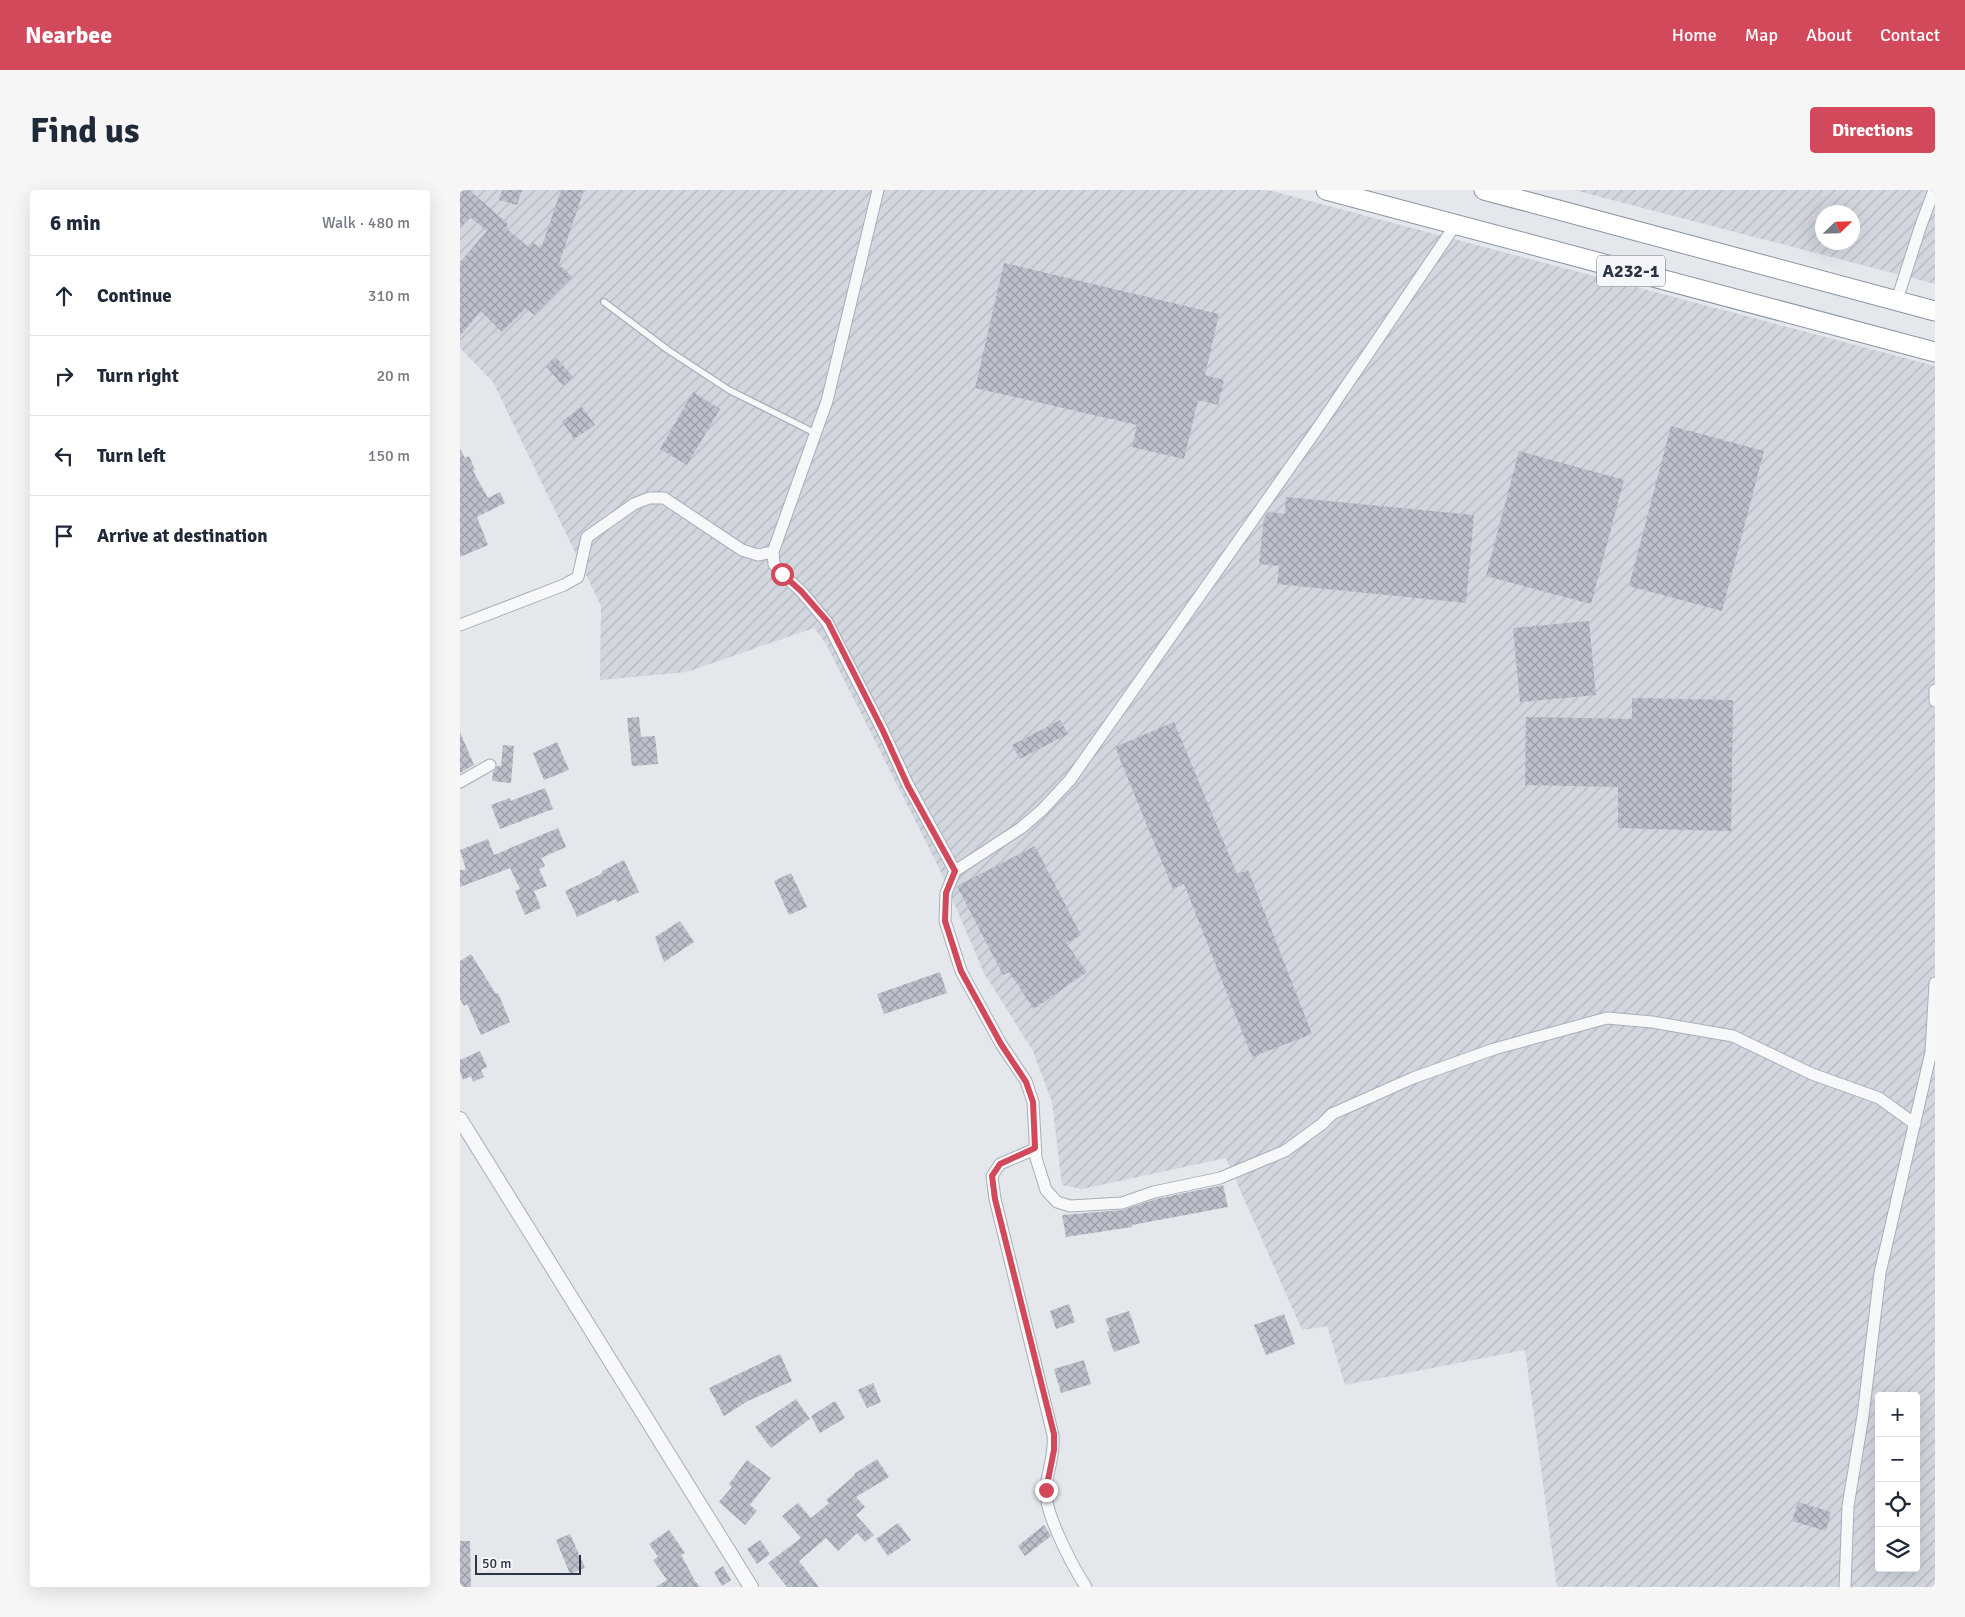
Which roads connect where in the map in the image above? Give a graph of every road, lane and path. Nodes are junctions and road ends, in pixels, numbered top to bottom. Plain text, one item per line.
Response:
1 (878, 190) edge
2 (1326, 190) edge
3 (1486, 190) edge
4 (1934, 190) edge
5 (1456, 224) junction
6 (1897, 300) junction
7 (604, 302) dead end
8 (1935, 311) edge
9 (1935, 352) edge
10 (815, 433) junction
11 (773, 552) junction
12 (460, 625) edge
13 (1935, 690) edge
14 (1935, 701) edge
15 (490, 765) dead end
16 (460, 782) edge
17 (955, 871) junction
18 (1935, 983) edge
19 (460, 1119) edge
20 (1915, 1124) junction
21 (1035, 1148) junction
22 (752, 1587) edge
23 (1086, 1587) edge
24 (1845, 1587) edge

1 - 10 street
2 - 5 highway, A232-1
3 - 6 highway, A232-1
4 - 6 street
5 - 9 highway, A232-1
5 - 17 street
6 - 8 highway, A232-1
7 - 10 lane
10 - 11 street
11 - 12 street
11 - 17 street
13 - 14 street
15 - 16 street
17 - 21 street
18 - 20 street
19 - 22 street
20 - 21 street
20 - 24 street
21 - 23 street

